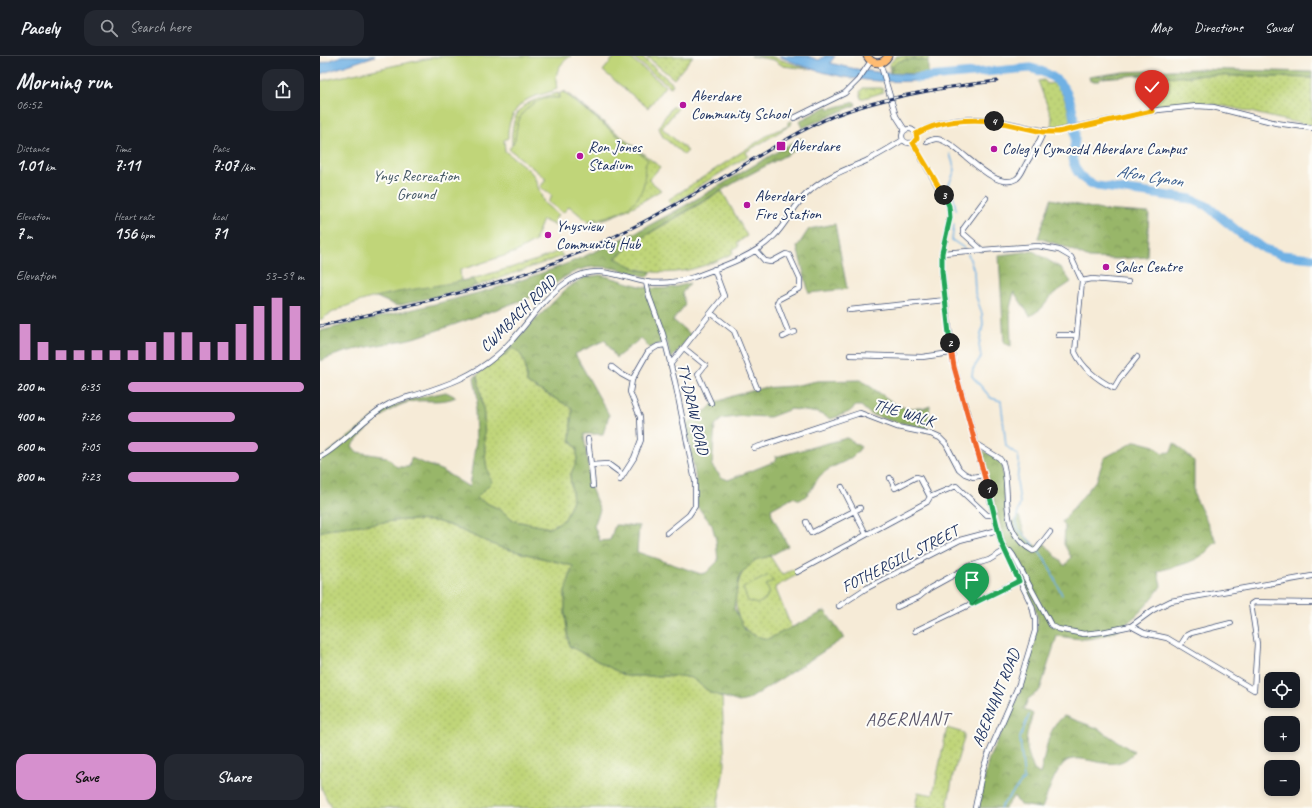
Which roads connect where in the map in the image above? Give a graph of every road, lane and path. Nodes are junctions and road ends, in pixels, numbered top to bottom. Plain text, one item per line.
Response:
1 (888, 56) edge
2 (869, 59) edge
3 (880, 63) junction
4 (794, 118) dead end
5 (1312, 128) edge
6 (905, 130) junction
7 (1043, 132) junction
8 (916, 134) junction
9 (903, 140) junction
10 (927, 142) dead end
11 (913, 143) junction
12 (986, 198) dead end
13 (756, 251) junction
14 (983, 251) junction
15 (942, 253) junction
16 (714, 269) junction
17 (1082, 281) junction
18 (646, 282) junction
19 (1128, 282) dead end
20 (945, 300) junction
21 (849, 310) dead end
22 (711, 313) junction
23 (795, 332) dead end
24 (789, 334) junction
25 (1058, 334) dead end
26 (1075, 335) junction
27 (783, 337) dead end
28 (665, 345) junction
29 (684, 348) junction
30 (951, 353) junction
31 (850, 355) dead end
32 (1136, 357) dead end
33 (670, 365) junction
34 (612, 366) dead end
35 (632, 380) junction
36 (757, 388) dead end
37 (711, 403) dead end
38 (588, 439) dead end
39 (976, 444) junction
40 (754, 448) dead end
41 (320, 456) edge
42 (591, 465) junction
43 (984, 474) junction
44 (624, 475) junction
45 (890, 478) dead end
46 (620, 480) dead end
47 (593, 486) dead end
48 (842, 487) dead end
49 (930, 497) junction
50 (860, 508) dead end
51 (854, 511) junction
52 (994, 515) junction
53 (806, 522) dead end
54 (998, 530) junction
55 (1050, 532) dead end
56 (667, 533) dead end
57 (866, 534) junction
58 (1004, 551) junction
59 (797, 572) dead end
60 (1312, 576) edge
61 (1019, 581) junction
62 (1312, 603) edge
63 (839, 606) dead end
64 (897, 607) dead end
65 (1231, 623) dead end
66 (1131, 626) junction
67 (915, 631) dead end
68 (1180, 646) junction
69 (975, 808) edge

1 - 3 main road
2 - 3 main road
2 - 4 street
3 - 6 street
5 - 7 street
6 - 8 street
6 - 9 street
7 - 8 street
7 - 10 street
8 - 11 street
9 - 11 street
9 - 13 street, CWMBACH ROAD
11 - 15 street, ABERNANT ROAD
12 - 14 street
13 - 16 street, CWMBACH ROAD
13 - 24 street
14 - 15 street
14 - 17 street
15 - 20 street, ABERNANT ROAD
16 - 18 street, CWMBACH ROAD
16 - 22 street
17 - 19 street
17 - 26 street
18 - 28 street, TY-DRAW ROAD
18 - 41 street, CWMBACH ROAD
20 - 21 street
20 - 30 street, ABERNANT ROAD
22 - 29 street
22 - 36 street
23 - 24 street
24 - 27 street
25 - 26 street
26 - 32 street
28 - 33 street, TY-DRAW ROAD
28 - 35 street
29 - 33 street
29 - 37 street
30 - 31 street
30 - 39 street, ABERNANT ROAD
33 - 56 street, TY-DRAW ROAD
34 - 35 street
35 - 44 street
38 - 42 street
39 - 43 street, ABERNANT ROAD
39 - 55 street
40 - 43 street, THE WALK
42 - 44 street
42 - 47 street
43 - 52 street, ABERNANT ROAD
44 - 46 street
45 - 49 street
48 - 51 street
49 - 52 street
49 - 57 street
50 - 51 street
51 - 53 street
51 - 57 street
52 - 54 street, ABERNANT ROAD
54 - 58 street, ABERNANT ROAD
54 - 63 street, FOTHERGILL STREET
57 - 59 street
58 - 61 street, ABERNANT ROAD
58 - 64 street
58 - 66 street
60 - 66 street
61 - 67 street
61 - 69 street, ABERNANT ROAD
62 - 68 street
65 - 68 street
66 - 68 street

